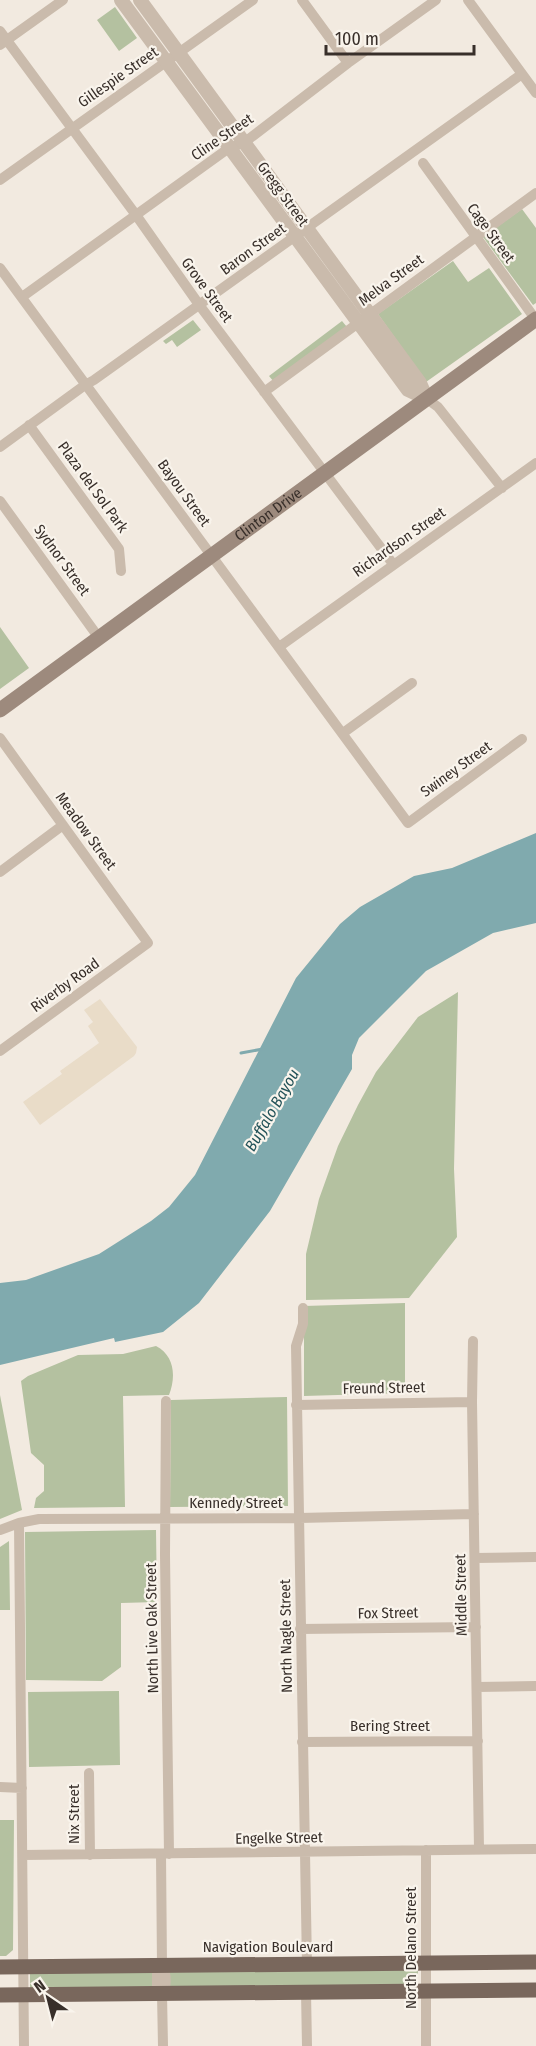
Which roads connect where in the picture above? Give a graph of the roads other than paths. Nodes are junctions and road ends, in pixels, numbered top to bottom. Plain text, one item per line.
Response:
1 (63, 0) edge
2 (121, 0) edge
3 (140, 0) edge
4 (253, 0) edge
5 (302, 0) edge
6 (436, 0) edge
7 (468, 0) edge
8 (2, 39) edge
9 (179, 54) junction
10 (165, 61) junction
11 (348, 63) junction
12 (522, 74) junction
13 (536, 93) edge
14 (71, 128) junction
15 (245, 142) junction
16 (229, 148) junction
17 (423, 163) dead end
18 (0, 180) edge
19 (536, 193) edge
20 (136, 215) junction
21 (308, 228) junction
22 (295, 237) junction
23 (476, 237) junction
24 (0, 267) edge
25 (22, 297) junction
26 (200, 306) junction
27 (370, 314) junction
28 (536, 320) edge
29 (358, 323) junction
30 (85, 385) junction
31 (264, 392) junction
32 (427, 399) junction
33 (29, 425) junction
34 (0, 447) edge
35 (536, 463) edge
36 (325, 472) junction
37 (502, 488) junction
38 (0, 501) edge
39 (211, 555) junction
40 (393, 564) junction
41 (121, 571) dead end
42 (99, 638) junction
43 (279, 647) junction
44 (412, 683) dead end
45 (0, 710) edge
46 (343, 733) junction
47 (0, 738) edge
48 (522, 740) dead end
49 (408, 823) joint
50 (63, 825) junction
51 (0, 872) edge
52 (148, 943) joint
53 (0, 1051) edge
54 (303, 1308) dead end
55 (473, 1341) dead end
56 (166, 1401) dead end
57 (472, 1402) junction
58 (296, 1405) junction
59 (474, 1514) junction
60 (165, 1518) junction
61 (299, 1518) junction
62 (19, 1523) junction
63 (0, 1530) edge
64 (536, 1557) edge
65 (476, 1558) junction
66 (476, 1627) junction
67 (300, 1629) junction
68 (477, 1686) junction
69 (536, 1686) edge
70 (478, 1741) junction
71 (302, 1742) junction
72 (89, 1773) dead end
73 (0, 1787) edge
74 (22, 1788) junction
75 (479, 1849) junction
76 (536, 1849) edge
77 (426, 1850) junction
78 (303, 1853) junction
79 (165, 1854) junction
80 (23, 1855) junction
81 (90, 1855) junction
82 (536, 1962) edge
83 (426, 1964) junction
84 (306, 1965) junction
85 (162, 1966) junction
86 (23, 1967) junction
87 (0, 1968) edge
88 (536, 1990) edge
89 (426, 1991) junction
90 (306, 1992) junction
91 (162, 1994) junction
92 (0, 1995) edge
93 (24, 1995) junction
94 (24, 2046) edge
95 (163, 2046) edge
96 (307, 2046) edge
97 (426, 2046) edge

1 - 8 street
2 - 10 street, Gregg Street
3 - 9 street, Gregg Street
4 - 9 street, Gillespie Street
5 - 11 street
6 - 11 street, Cline Street
7 - 12 street
8 - 14 street, Grove Street
9 - 10 street, Gillespie Street
9 - 15 street, Gregg Street
10 - 14 street, Gillespie Street
10 - 16 street, Gregg Street
11 - 15 street, Cline Street
12 - 13 street
12 - 21 street, Baron Street
14 - 18 street, Gillespie Street
14 - 20 street, Grove Street
15 - 16 street, Cline Street
15 - 21 street, Gregg Street
16 - 20 street, Cline Street
16 - 22 street, Gregg Street
17 - 23 street, Cage Street
19 - 23 street, Melva Street
20 - 25 street, Cline Street
20 - 26 street, Grove Street
21 - 22 street, Baron Street
21 - 27 street, Gregg Street
22 - 26 street, Baron Street
22 - 29 street, Gregg Street
23 - 27 street, Melva Street
23 - 28 street, Cage Street
24 - 25 street, Bayou Street
25 - 30 street, Bayou Street
26 - 30 street, Baron Street
26 - 31 street, Grove Street
27 - 29 street, Melva Street
27 - 32 street, Gregg Street
28 - 32 main road, Clinton Drive
29 - 31 street, Melva Street
29 - 32 street, Gregg Street
30 - 33 street, Baron Street
30 - 39 street, Bayou Street
31 - 36 street, Grove Street
32 - 36 main road, Clinton Drive
32 - 37 street, Gregg Street
33 - 34 street, Baron Street
33 - 41 street, Plaza del Sol Park
35 - 37 street, Richardson Street
36 - 39 main road, Clinton Drive
36 - 40 street, Grove Street
37 - 40 street, Richardson Street
38 - 42 street, Sydnor Street
39 - 42 main road, Clinton Drive
39 - 43 street, Bayou Street
40 - 43 street, Richardson Street
42 - 45 main road, Clinton Drive
43 - 46 street, Bayou Street
44 - 46 street
46 - 49 street, Bayou Street
47 - 50 street, Meadow Street
48 - 49 street, Swiney Street
50 - 51 street
50 - 52 street, Meadow Street
52 - 53 street, Riverby Road
54 - 58 street, North Nagle Street
55 - 57 street, Middle Street
56 - 60 street, North Live Oak Street
57 - 58 street, Freund Street
57 - 59 street, Middle Street
58 - 61 street, North Nagle Street
59 - 61 street, Kennedy Street
59 - 65 street, Middle Street
60 - 61 street, Kennedy Street
60 - 62 street, Kennedy Street
60 - 79 street, North Live Oak Street
61 - 67 street, North Nagle Street
62 - 63 street, Kennedy Street
62 - 74 street
64 - 65 street
65 - 66 street, Middle Street
66 - 67 street, Fox Street
66 - 68 street, Middle Street
67 - 71 street, North Nagle Street
68 - 69 street
68 - 70 street, Middle Street
70 - 71 street, Bering Street
70 - 75 street, Middle Street
71 - 78 street, North Nagle Street
72 - 81 street, Nix Street
73 - 74 street
74 - 80 street
75 - 76 street, Engelke Street
75 - 77 street, Engelke Street
77 - 78 street, Engelke Street
77 - 83 street, North Delano Street
78 - 79 street, Engelke Street
78 - 84 street, North Nagle Street
79 - 81 street, Engelke Street
79 - 85 street, North Live Oak Street
80 - 81 street, Engelke Street
80 - 86 street
82 - 83 main road, Navigation Boulevard
83 - 84 main road, Navigation Boulevard
83 - 89 street, North Delano Street
84 - 85 main road, Navigation Boulevard
85 - 86 main road, Navigation Boulevard
85 - 91 street, North Live Oak Street
86 - 87 main road, Navigation Boulevard
86 - 93 street
88 - 89 main road
89 - 90 main road
89 - 97 street, North Delano Street
90 - 91 main road
90 - 96 street
91 - 93 main road
91 - 95 street, North Live Oak Street
92 - 93 main road
93 - 94 street

